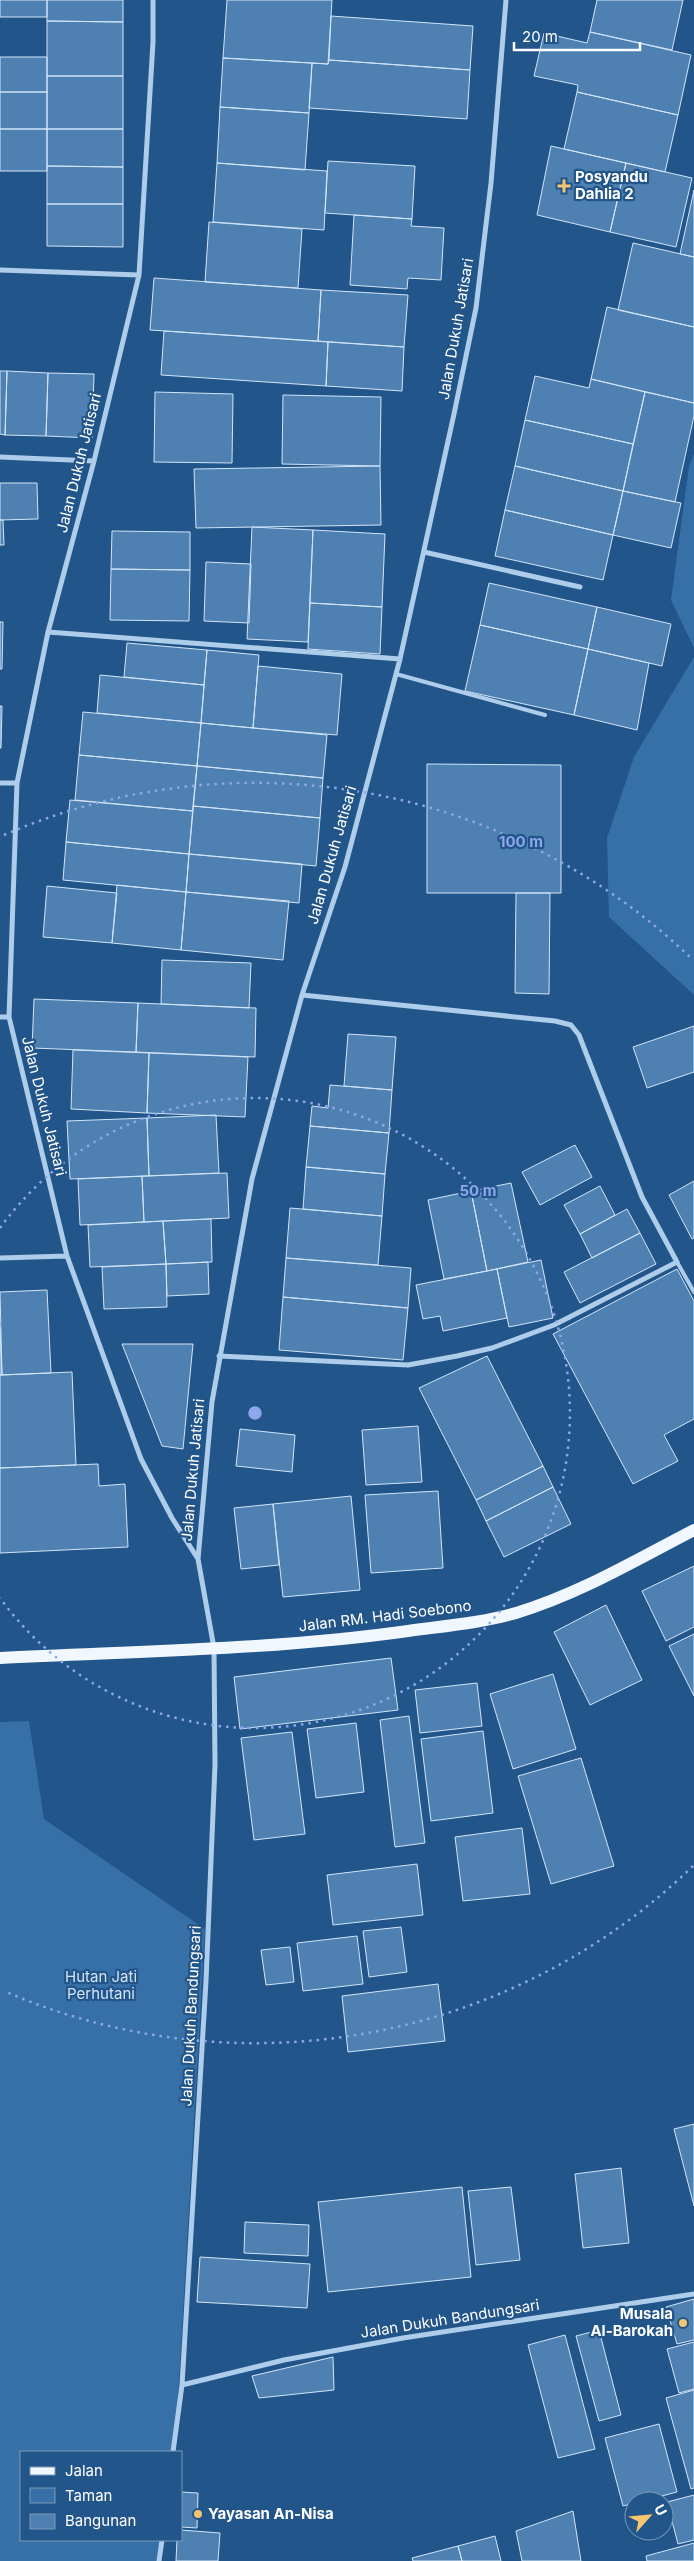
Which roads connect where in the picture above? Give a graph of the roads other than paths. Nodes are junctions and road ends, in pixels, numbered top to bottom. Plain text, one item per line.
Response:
1 (153, 0) edge
2 (506, 0) edge
3 (0, 270) edge
4 (139, 275) junction
5 (0, 457) edge
6 (94, 461) junction
7 (424, 552) junction
8 (580, 587) dead end
9 (48, 632) junction
10 (400, 659) junction
11 (396, 674) junction
12 (545, 715) dead end
13 (0, 783) edge
14 (17, 783) junction
15 (302, 995) junction
16 (0, 1017) edge
17 (9, 1017) junction
18 (67, 1256) junction
19 (0, 1258) edge
20 (677, 1262) junction
21 (694, 1292) edge
22 (219, 1356) junction
23 (694, 1530) edge
24 (198, 1559) junction
25 (214, 1648) junction
26 (0, 1658) edge
27 (694, 2294) edge
28 (182, 2385) junction
29 (173, 2451) edge
30 (162, 2541) edge
31 (159, 2561) edge

1 - 4 street, Jalan Dukuh Jatisari
2 - 7 street, Jalan Dukuh Jatisari
3 - 4 street
4 - 6 street, Jalan Dukuh Jatisari
5 - 6 street
6 - 9 street, Jalan Dukuh Jatisari
7 - 8 street
7 - 10 street, Jalan Dukuh Jatisari
9 - 10 street
9 - 14 street, Jalan Dukuh Jatisari
10 - 11 street, Jalan Dukuh Jatisari
11 - 12 lane
11 - 15 street, Jalan Dukuh Jatisari
13 - 14 street
14 - 17 street, Jalan Dukuh Jatisari
15 - 20 street
15 - 22 street, Jalan Dukuh Jatisari
16 - 17 street
17 - 18 street, Jalan Dukuh Jatisari
18 - 19 street
18 - 24 street, Jalan Dukuh Jatisari
20 - 21 lane
20 - 22 street
22 - 24 street, Jalan Dukuh Jatisari
23 - 25 main road, Jalan RM. Hadi Soebono
24 - 25 street, Jalan Dukuh Jatisari
25 - 26 main road, Jalan RM. Hadi Soebono
25 - 28 street, Jalan Dukuh Bandungsari
27 - 28 street, Jalan Dukuh Bandungsari
28 - 29 street, Jalan Dukuh Bandungsari
30 - 31 street

